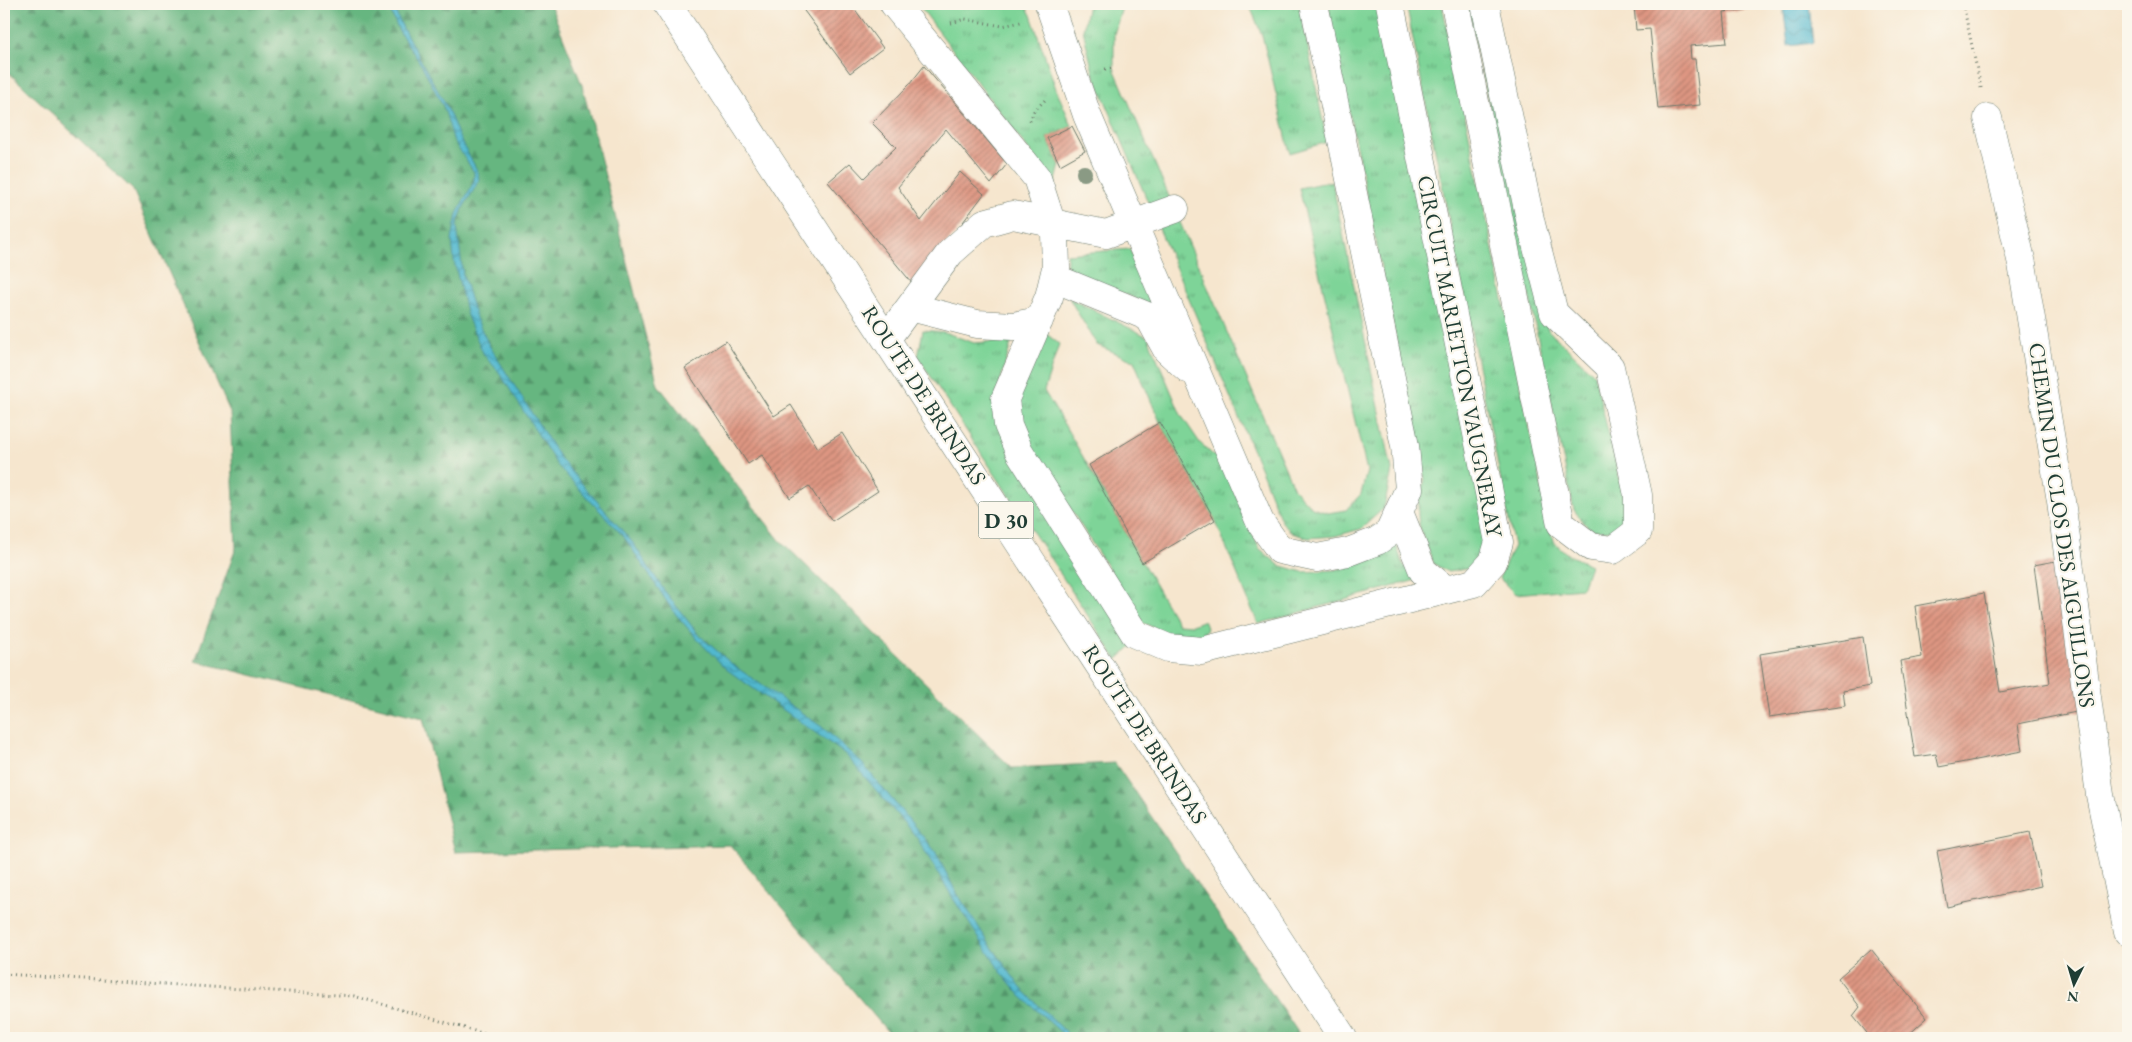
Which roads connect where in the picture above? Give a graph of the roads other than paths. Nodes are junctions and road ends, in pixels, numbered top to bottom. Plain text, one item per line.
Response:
1 (667, 4) edge
2 (894, 4) edge
3 (1314, 4) edge
4 (1390, 4) edge
5 (1455, 4) edge
6 (1485, 4) edge
7 (1038, 11) edge
8 (1988, 118) road end
9 (1175, 209) dead end
10 (1051, 223) junction
11 (1133, 223) junction
12 (1054, 278) junction
13 (910, 307) junction
14 (1039, 321) junction
15 (887, 338) junction
16 (1198, 377) junction
17 (1399, 512) junction
18 (1446, 590) junction
19 (2128, 932) edge
20 (1343, 1038) edge

1 - 15 main road, ROUTE DE BRINDAS / D 30
2 - 10 main road, CIRCUIT MARIETTON VAUGNERAY
3 - 17 main road
4 - 18 main road, CIRCUIT MARIETTON VAUGNERAY
5 - 6 main road
7 - 11 main road
8 - 19 main road, CHEMIN DU CLOS DES AIGUILLONS
9 - 11 main road
10 - 11 main road
10 - 12 main road, CIRCUIT MARIETTON VAUGNERAY
10 - 13 main road
11 - 16 main road
12 - 14 main road, CIRCUIT MARIETTON VAUGNERAY
12 - 16 main road
13 - 14 main road
13 - 15 main road
14 - 18 main road, CIRCUIT MARIETTON VAUGNERAY
15 - 20 main road, ROUTE DE BRINDAS / D 30
16 - 17 main road
17 - 18 main road

